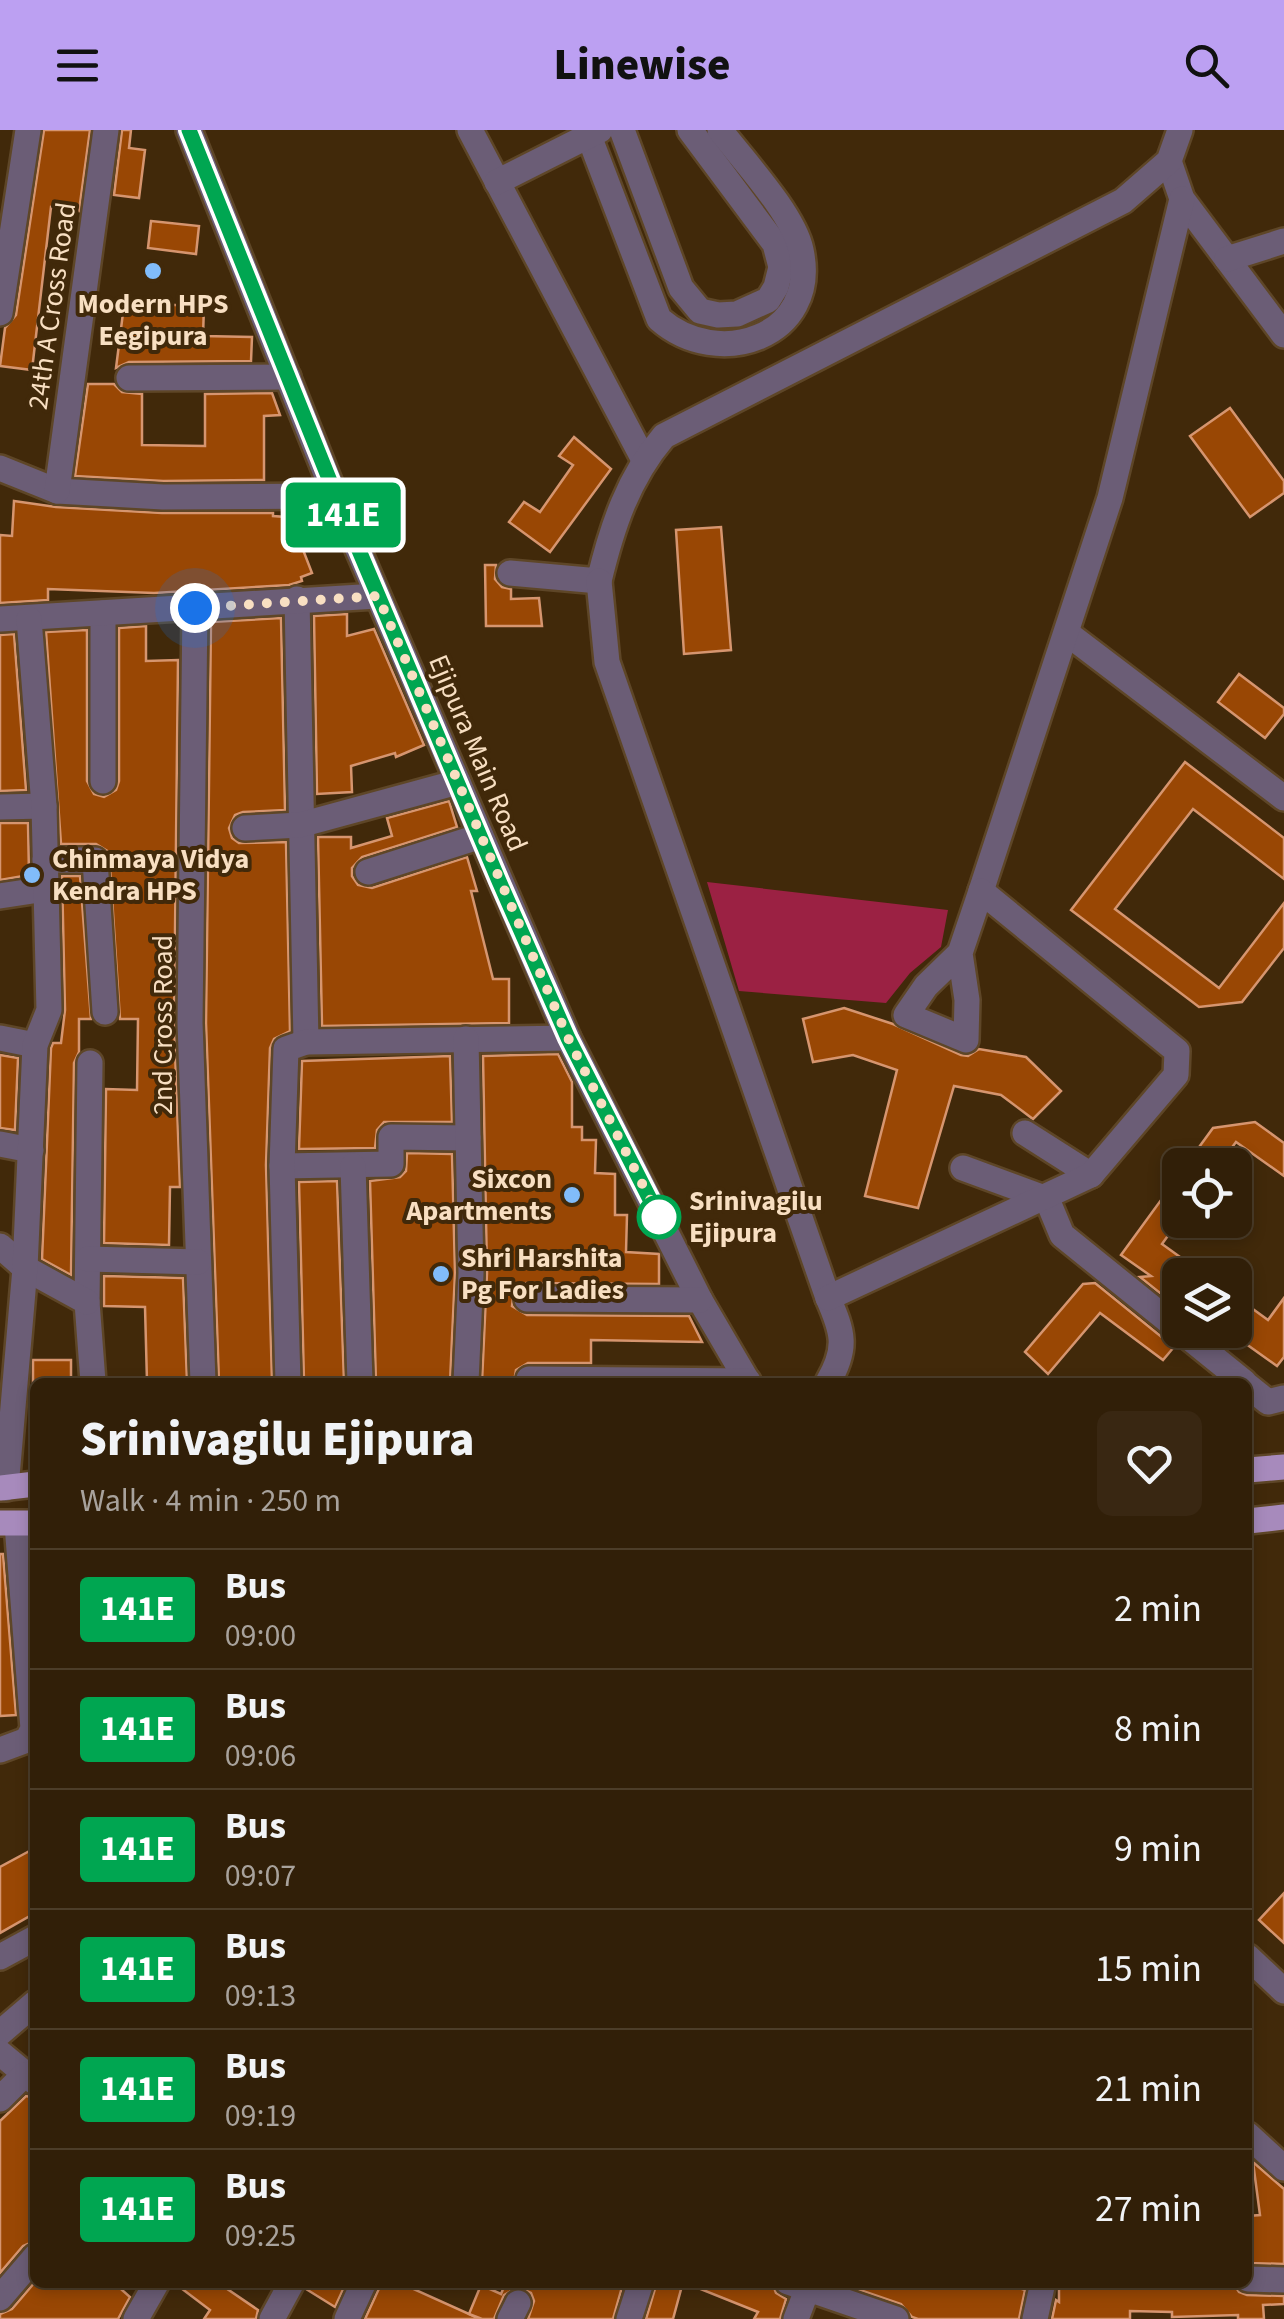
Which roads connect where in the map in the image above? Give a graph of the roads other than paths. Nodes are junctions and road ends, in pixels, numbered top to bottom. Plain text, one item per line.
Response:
1 (28, 130) edge
2 (106, 130) edge
3 (189, 130) edge
4 (470, 130) edge
5 (622, 130) edge
6 (690, 130) edge
7 (720, 130) edge
8 (1180, 130) edge
9 (594, 133) edge
10 (1168, 161) junction
11 (497, 182) junction
12 (1182, 199) junction
13 (1284, 241) edge
14 (1228, 260) junction
15 (0, 313) edge
16 (1284, 335) edge
17 (288, 377) junction
18 (129, 378) dead end
19 (644, 460) junction
20 (0, 468) edge
21 (58, 491) junction
22 (336, 496) junction
23 (510, 573) dead end
24 (599, 581) junction
25 (378, 596) junction
26 (297, 599) junction
27 (195, 608) junction
28 (104, 613) junction
29 (0, 619) edge
30 (29, 619) junction
31 (1068, 634) junction
32 (104, 782) dead end
33 (458, 782) junction
34 (1284, 798) edge
35 (44, 806) junction
36 (0, 807) edge
37 (300, 825) junction
38 (245, 828) dead end
39 (481, 836) junction
40 (46, 860) junction
41 (368, 872) dead end
42 (46, 890) junction
43 (982, 890) junction
44 (0, 896) edge
45 (960, 953) dead end
46 (105, 1012) dead end
47 (0, 1038) edge
48 (568, 1038) junction
49 (466, 1040) junction
50 (306, 1042) junction
51 (35, 1045) junction
52 (90, 1063) dead end
53 (1025, 1132) dead end
54 (468, 1138) junction
55 (0, 1144) edge
56 (31, 1150) junction
57 (282, 1166) junction
58 (353, 1166) junction
59 (963, 1168) dead end
60 (1091, 1175) junction
61 (1046, 1198) junction
62 (0, 1246) edge
63 (88, 1259) junction
64 (198, 1262) junction
65 (25, 1268) junction
66 (828, 1298) junction
67 (527, 1299) dead end
68 (700, 1300) junction
69 (87, 1302) junction
70 (94, 1378) edge
71 (202, 1378) edge
72 (288, 1378) edge
73 (360, 1378) edge
74 (466, 1378) edge
75 (746, 1378) edge
76 (830, 1378) edge
77 (1239, 1378) edge
78 (1252, 1389) edge
79 (1284, 1398) edge
80 (1284, 1468) edge
81 (1252, 1470) edge
82 (30, 1485) edge
83 (3, 1488) edge
84 (1284, 1517) edge
85 (1252, 1521) edge
86 (17, 1523) edge
87 (30, 1690) edge
88 (30, 1736) edge
89 (0, 1750) edge
90 (30, 1941) edge
91 (0, 1957) edge
92 (1252, 1961) edge
93 (1284, 1991) edge
94 (30, 2006) edge
95 (0, 2033) edge
96 (0, 2053) edge
97 (30, 2079) edge
98 (0, 2099) edge
99 (1252, 2139) edge
100 (1284, 2168) edge
101 (30, 2263) edge
102 (1252, 2279) edge
103 (1284, 2280) edge
104 (153, 2288) edge
105 (289, 2288) edge
106 (361, 2288) edge
107 (639, 2288) edge
108 (797, 2288) edge
109 (803, 2288) edge
110 (1042, 2288) edge
111 (0, 2298) edge
112 (136, 2319) edge
113 (272, 2319) edge
114 (347, 2319) edge
115 (629, 2319) edge
116 (796, 2319) edge
117 (896, 2319) edge
118 (1035, 2319) edge

1 - 15 street
2 - 21 street, 24th A Cross Road
3 - 17 street, Ejipura Main Road
4 - 11 street
5 - 6 street
7 - 9 street
8 - 10 street
9 - 11 street
10 - 12 street
10 - 19 street
11 - 19 street
12 - 14 street
12 - 31 street
13 - 14 street
14 - 16 street
17 - 18 street
17 - 22 street, Ejipura Main Road
19 - 24 street
20 - 21 street
21 - 22 street
22 - 25 street, Ejipura Main Road
23 - 24 street
24 - 66 street
25 - 26 street
25 - 33 street, Ejipura Main Road
26 - 27 street
26 - 37 street
27 - 28 street
27 - 64 street, 2nd Cross Road
28 - 30 street
28 - 32 street
29 - 30 street
30 - 35 street
31 - 34 street
31 - 43 street
33 - 37 street
33 - 39 street, Ejipura Main Road
35 - 36 street
35 - 40 street
37 - 38 street
37 - 50 street
39 - 41 street
39 - 48 street, Ejipura Main Road
40 - 42 street
40 - 46 street
42 - 44 street
42 - 51 street
43 - 45 street
43 - 60 street
47 - 51 street
48 - 49 street
48 - 68 street, Ejipura Main Road
49 - 50 street
49 - 54 street
50 - 57 street
51 - 56 street
52 - 63 street
53 - 60 street
54 - 58 street
54 - 74 street
55 - 56 street
56 - 65 street
57 - 58 street
57 - 72 street
58 - 73 street
59 - 61 street
60 - 61 street
61 - 66 street
61 - 77 street
62 - 65 street
63 - 64 street
63 - 69 street
64 - 71 street, 2nd Cross Road
65 - 69 street
65 - 83 street
66 - 76 street
67 - 68 street
68 - 75 street, Ejipura Main Road
69 - 70 street
78 - 79 street
80 - 81 main road
82 - 83 main road
84 - 85 main road
86 - 87 street
88 - 89 street
90 - 91 street
92 - 93 street
94 - 95 street
96 - 97 street
97 - 98 street
99 - 100 street
101 - 111 street
102 - 103 street
104 - 112 street
105 - 113 street
106 - 114 street
107 - 115 street
108 - 116 street
109 - 117 street
110 - 118 street

